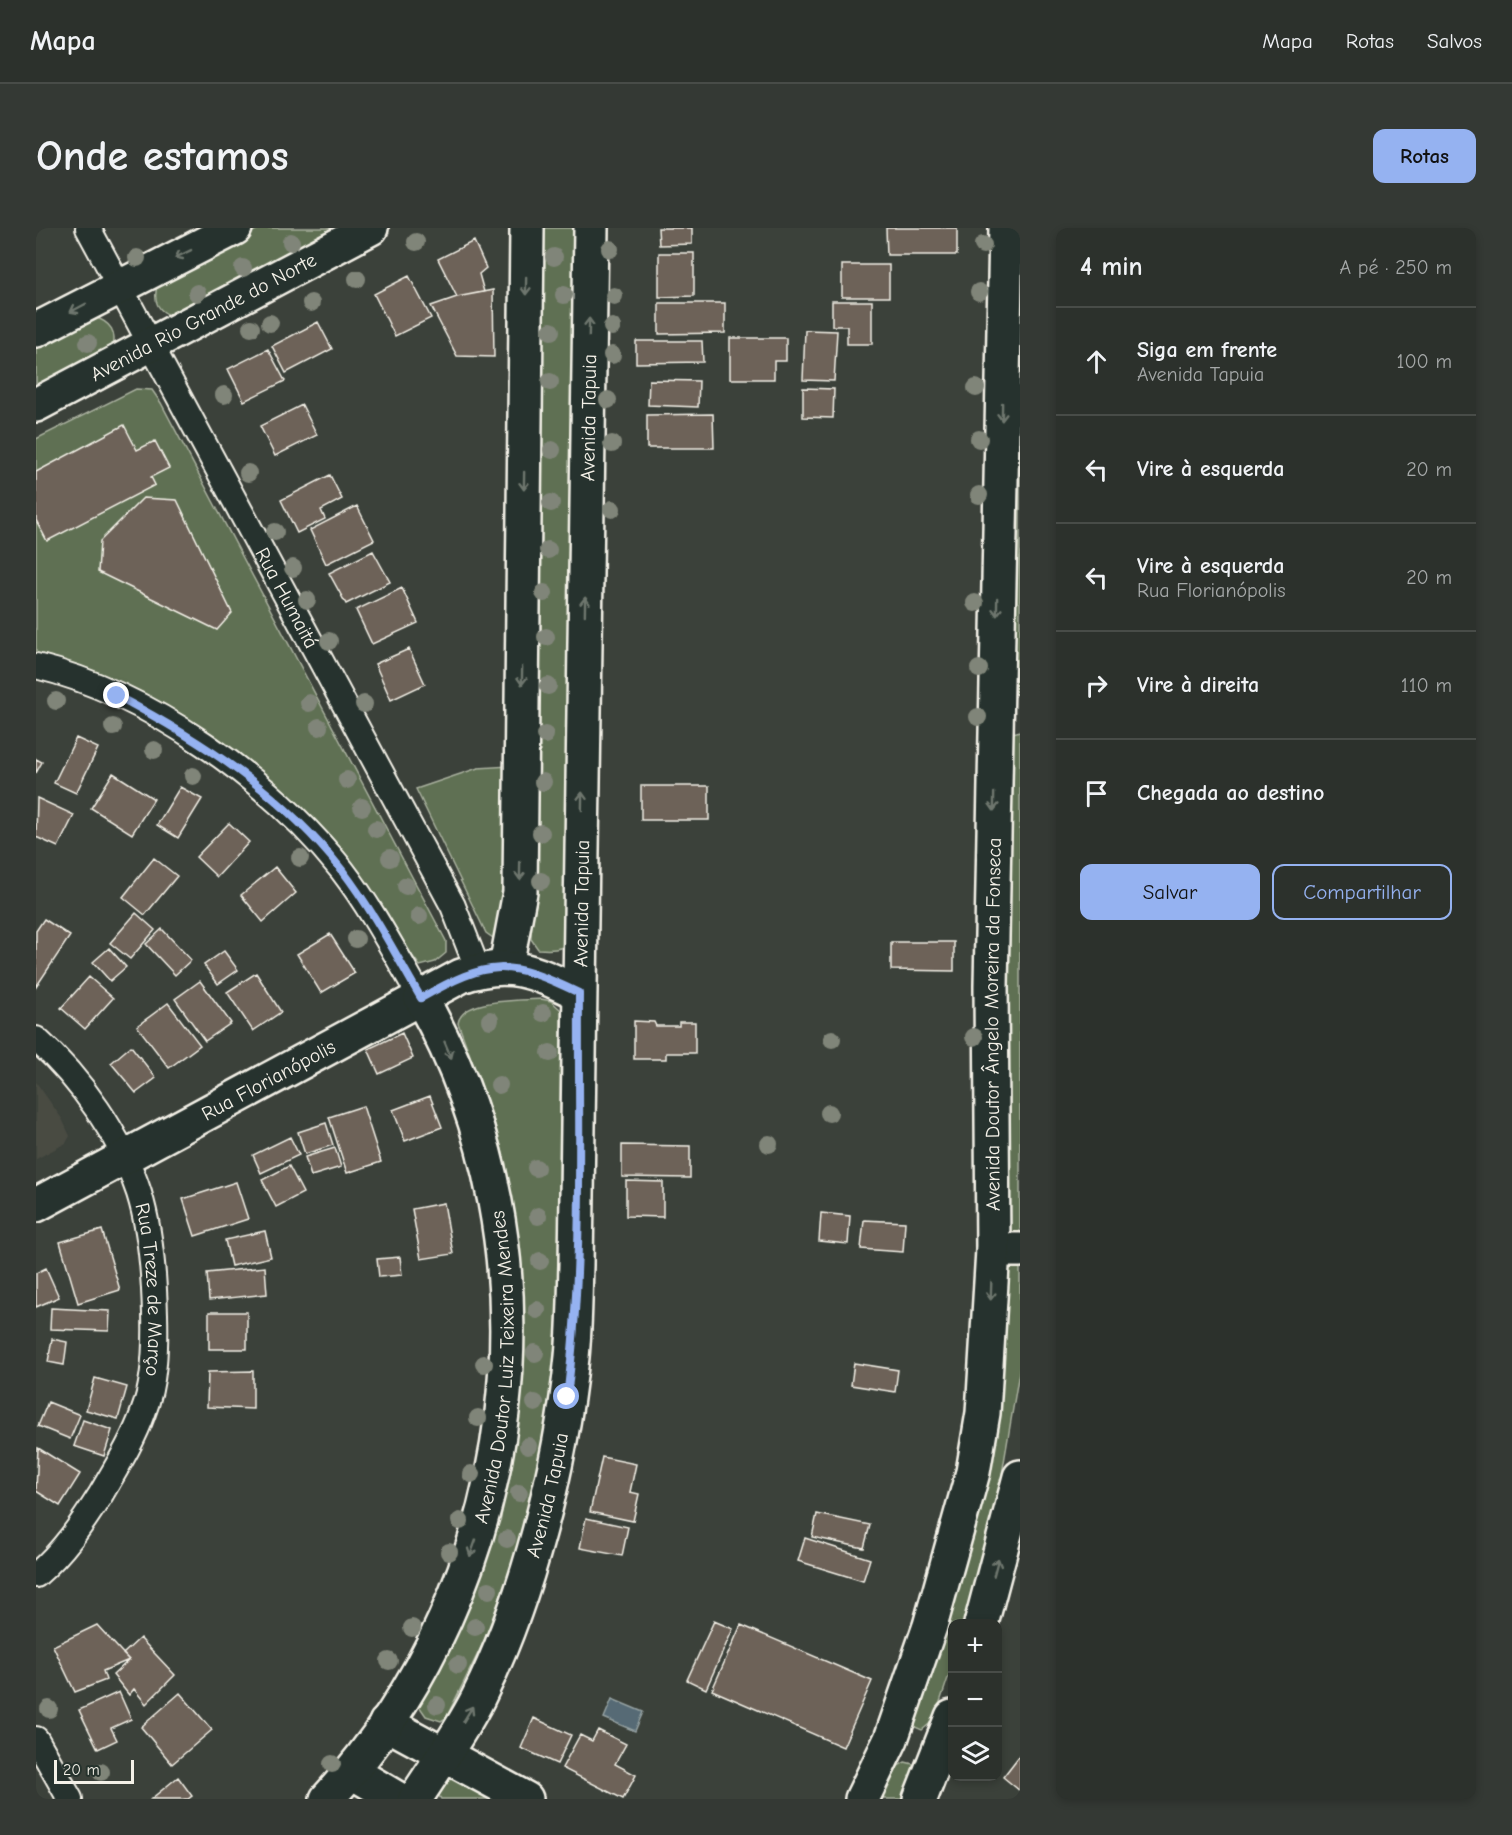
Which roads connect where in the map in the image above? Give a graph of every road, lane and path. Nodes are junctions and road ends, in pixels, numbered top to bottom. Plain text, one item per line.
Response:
1 (88, 228) edge
2 (235, 228) edge
3 (371, 228) edge
4 (527, 228) edge
5 (591, 228) edge
6 (1006, 228) edge
7 (119, 285) junction
8 (36, 330) edge
9 (151, 345) junction
10 (36, 405) edge
11 (36, 666) edge
12 (1007, 712) edge
13 (492, 968) junction
14 (579, 993) junction
15 (421, 998) junction
16 (36, 1039) edge
17 (124, 1157) junction
18 (36, 1205) edge
19 (1006, 1250) edge
20 (1020, 1477) edge
21 (36, 1575) edge
22 (982, 1619) edge
23 (386, 1723) junction
24 (948, 1727) edge
25 (36, 1739) edge
26 (891, 1739) junction
27 (444, 1755) junction
28 (937, 1758) junction
29 (352, 1772) junction
30 (70, 1799) edge
31 (327, 1799) edge
32 (398, 1799) edge
33 (415, 1799) edge
34 (526, 1799) edge
35 (862, 1799) edge
36 (920, 1799) edge

1 - 7 street, Rua Humaitá
2 -> 7 street
3 - 9 street, Avenida Rio Grande do Norte
4 -> 13 street
14 -> 5 street, Avenida Tapuia
6 -> 12 street, Avenida Doutor Ângelo Moreira da Fonseca
7 -> 8 street
7 - 9 street, Rua Humaitá
9 - 10 street, Avenida Rio Grande do Norte
9 - 13 street, Rua Humaitá
11 - 15 street, Avenida Doutor Luiz Teixeira Mendes
12 -> 19 street, Avenida Doutor Ângelo Moreira da Fonseca
13 - 14 street
13 - 15 street, Rua Florianópolis
27 -> 14 street, Avenida Tapuia
15 - 17 street, Rua Florianópolis
15 -> 23 street, Avenida Doutor Luiz Teixeira Mendes
16 - 17 street, Rua Treze de Março
17 - 18 street, Rua Florianópolis
17 - 21 street, Rua Treze de Março
19 -> 26 street, Avenida Doutor Ângelo Moreira da Fonseca
22 -> 20 street
23 - 27 street
23 - 29 street, Avenida Doutor Luiz Teixeira Mendes
24 - 28 street
25 - 30 street
26 - 28 street
26 - 35 street, Avenida Doutor Ângelo Moreira da Fonseca
27 - 33 street, Avenida Tapuia
27 - 34 street
28 - 36 street
29 - 31 street, Avenida Doutor Luiz Teixeira Mendes
29 - 32 street

